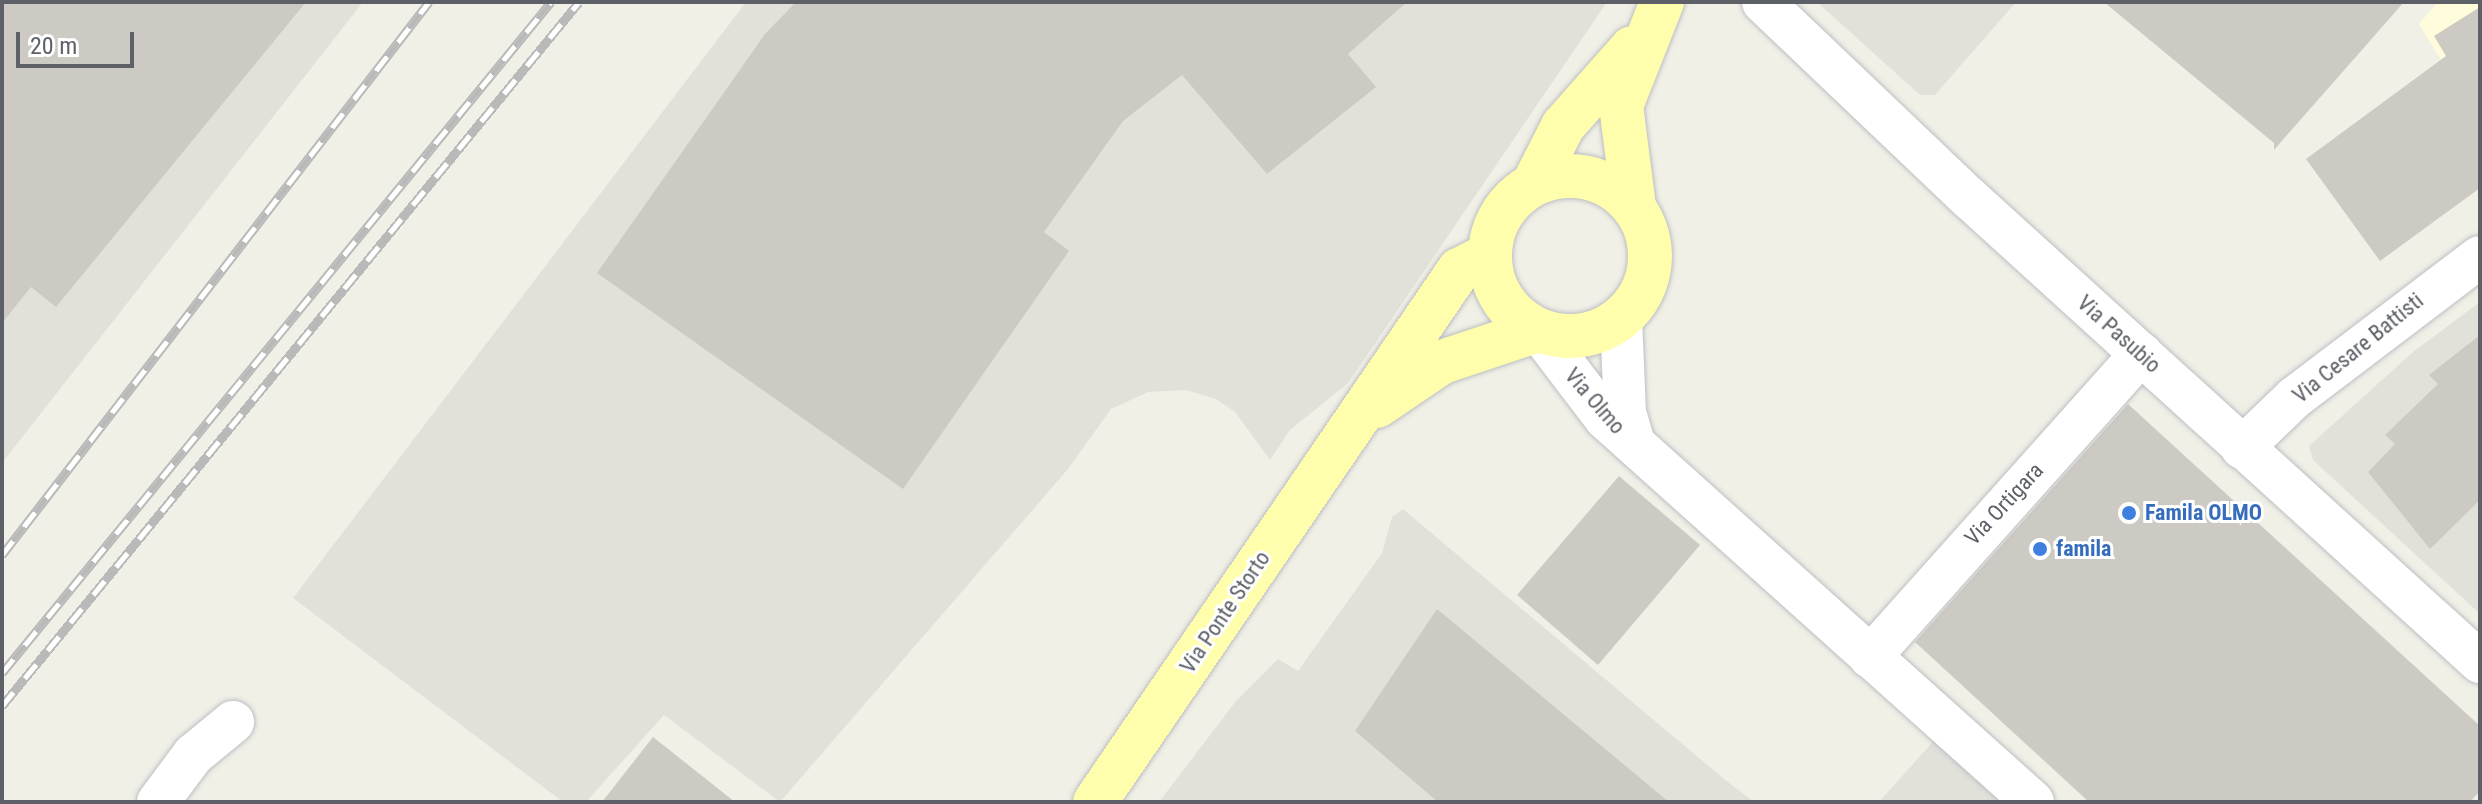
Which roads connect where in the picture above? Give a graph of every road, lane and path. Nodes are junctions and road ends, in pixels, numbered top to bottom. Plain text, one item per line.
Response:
1 (1763, 2) edge
2 (1656, 15) edge
3 (1534, 183) junction
4 (1634, 207) junction
5 (1489, 255) junction
6 (2480, 257) edge
7 (1621, 318) junction
8 (1538, 330) junction
9 (2141, 354) junction
10 (1356, 421) junction
11 (1634, 444) junction
12 (2242, 448) junction
13 (1870, 657) junction
14 (2480, 662) edge
15 (233, 722) dead end
16 (158, 802) edge
17 (1095, 802) edge
18 (2033, 802) edge

1 - 9 street, Via Pasubio
2 - 3 main road
2 - 4 main road
3 - 4 main road
3 - 5 main road
4 - 7 main road
5 - 8 main road
5 - 10 main road, Via Ponte Storto
6 - 12 street, Via Cesare Battisti
7 - 8 main road, Via Ponte Storto
7 - 11 street, Via Olmo
8 - 10 main road, Via Ponte Storto
8 - 11 street, Via Olmo
9 - 12 street, Via Pasubio
9 - 13 street, Via Ortigara
10 - 17 main road, Via Ponte Storto
11 - 13 street
12 - 14 street, Via Pasubio
13 - 18 street
15 - 16 street

